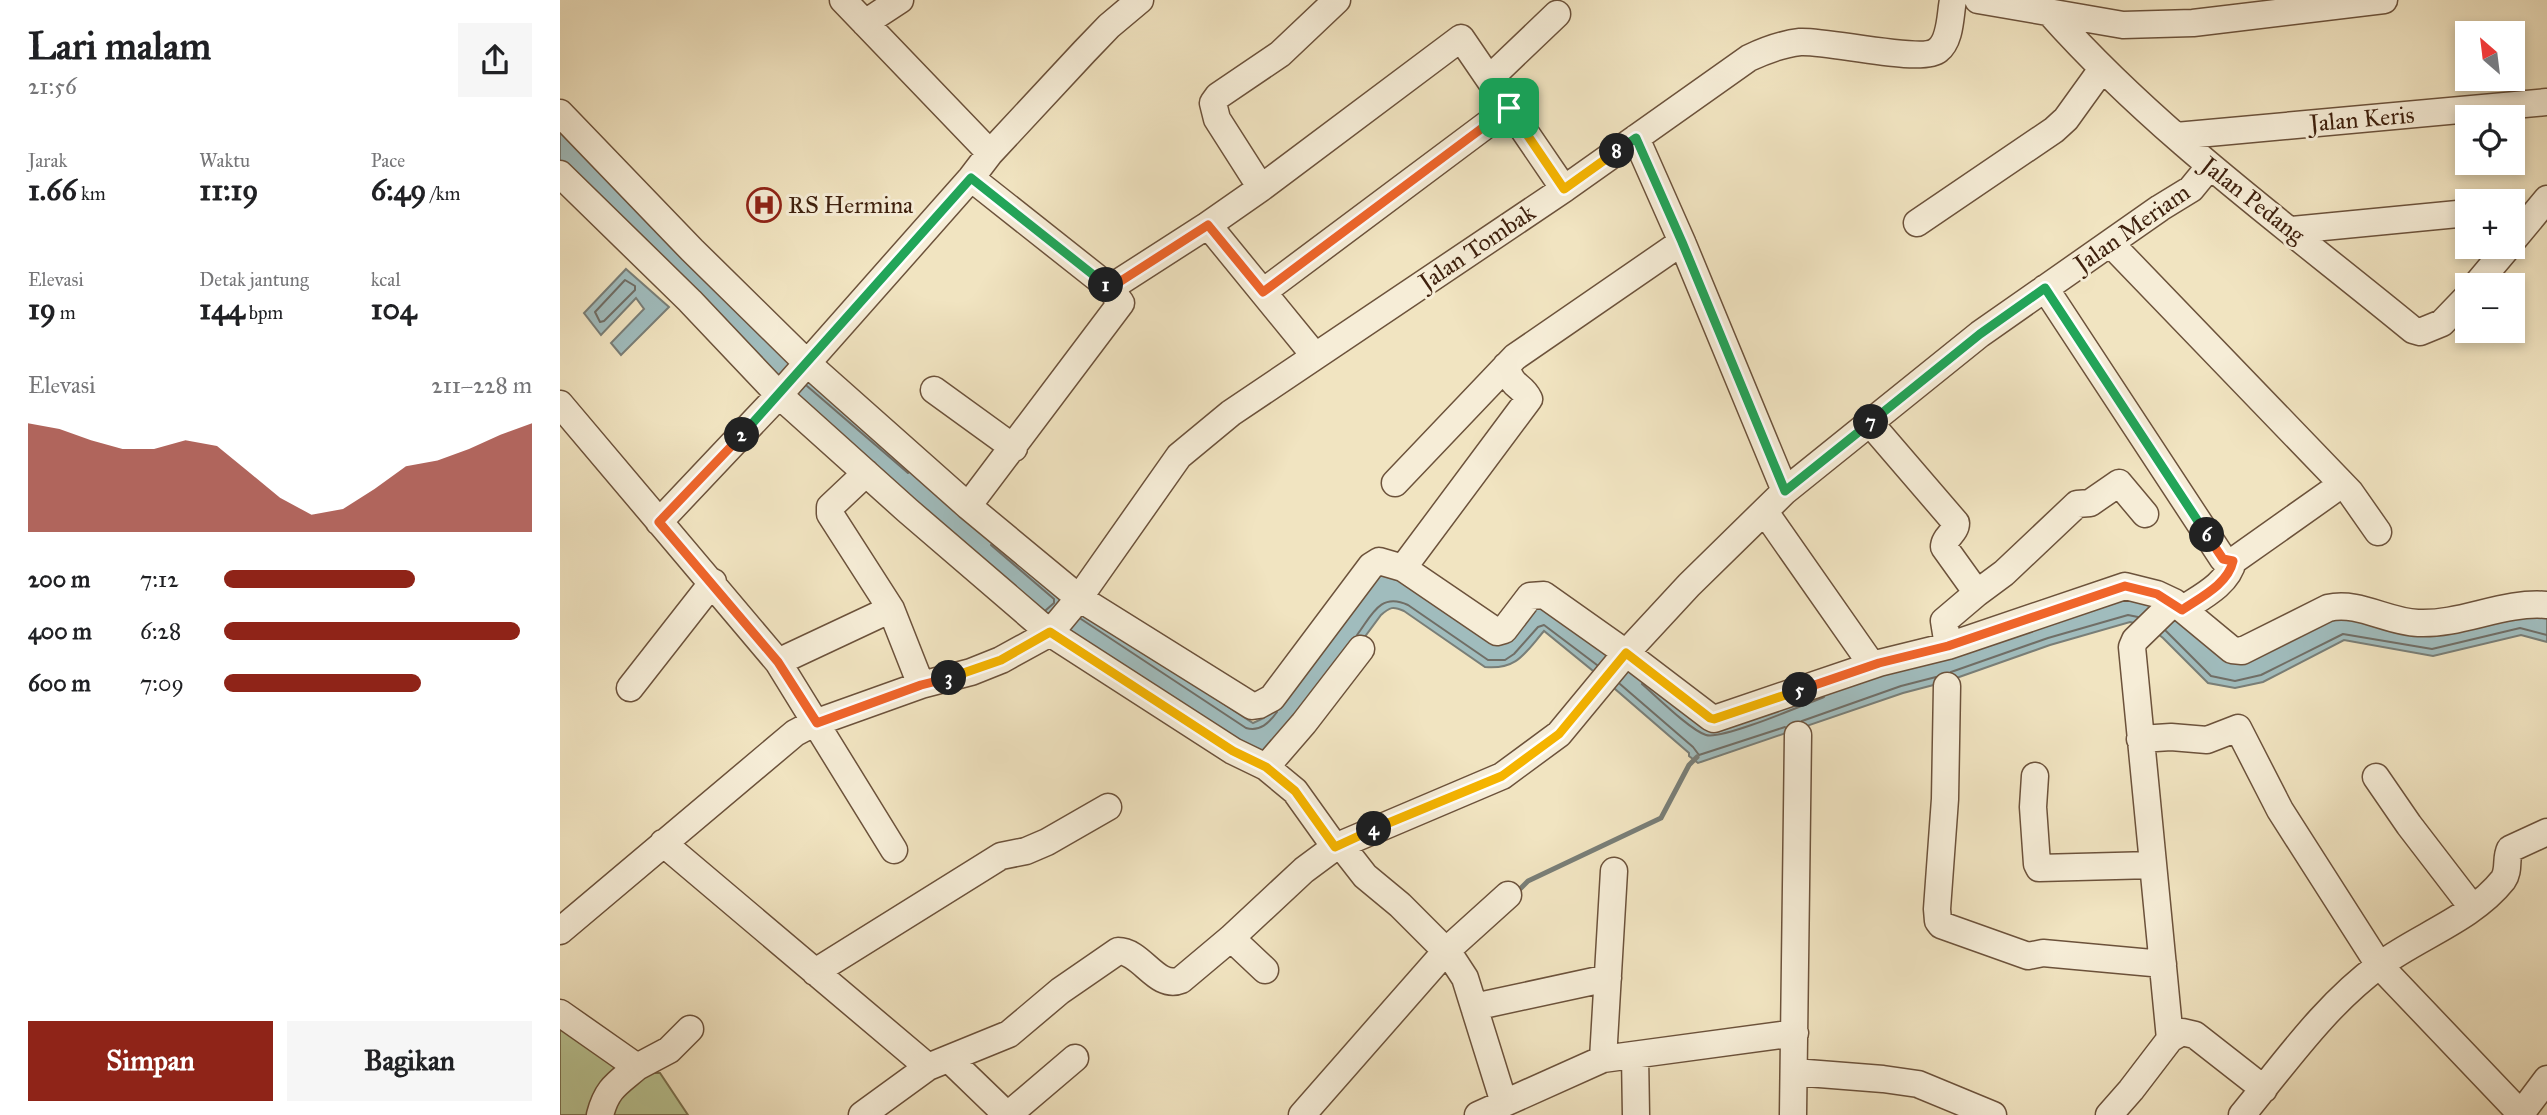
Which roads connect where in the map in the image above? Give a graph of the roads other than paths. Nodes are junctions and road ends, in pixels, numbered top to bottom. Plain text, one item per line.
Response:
1 (843, 0) edge
2 (900, 0) edge
3 (1140, 0) edge
4 (1337, 0) edge
5 (1953, 0) edge
6 (1978, 0) edge
7 (2384, 0) edge
8 (2278, 7) edge
9 (1557, 14) dead end
10 (2051, 14) junction
11 (865, 23) junction
12 (2102, 69) junction
13 (1489, 79) junction
14 (2547, 102) edge
15 (1509, 108) junction
16 (560, 113) edge
17 (2176, 136) junction
18 (1636, 138) junction
19 (990, 153) junction
20 (2209, 167) junction
21 (560, 174) edge
22 (971, 178) junction
23 (1261, 188) junction
24 (1564, 189) junction
25 (2544, 202) edge
26 (2525, 206) edge
27 (2455, 214) edge
28 (1917, 223) dead end
29 (1208, 225) junction
30 (2525, 225) edge
31 (2291, 230) junction
32 (1682, 242) junction
33 (2110, 243) junction
34 (2498, 259) edge
35 (2486, 273) edge
36 (1110, 288) junction
37 (2045, 288) junction
38 (1263, 292) junction
39 (2455, 310) edge
40 (1315, 356) junction
41 (805, 365) junction
42 (1506, 366) junction
43 (934, 390) dead end
44 (781, 393) junction
45 (562, 412) edge
46 (1870, 423) junction
47 (1014, 448) junction
48 (866, 473) junction
49 (1395, 483) dead end
50 (2342, 484) junction
51 (1785, 491) junction
52 (968, 506) junction
53 (1765, 512) junction
54 (2145, 514) dead end
55 (659, 522) junction
56 (2378, 532) dead end
57 (2233, 561) junction
58 (1403, 568) junction
59 (713, 582) junction
60 (1977, 593) junction
61 (1078, 601) junction
62 (2547, 605) edge
63 (2175, 606) junction
64 (891, 609) junction
65 (1053, 629) junction
66 (1948, 646) junction
67 (1361, 649) dead end
68 (1625, 655) junction
69 (778, 662) junction
70 (1872, 665) junction
71 (921, 685) junction
72 (1947, 686) dead end
73 (630, 688) dead end
74 (817, 723) junction
75 (1798, 735) dead end
76 (2140, 739) junction
77 (1266, 767) junction
78 (2035, 776) dead end
79 (2376, 777) dead end
80 (1108, 807) dead end
81 (2547, 832) edge
82 (663, 843) junction
83 (1338, 846) junction
84 (894, 850) dead end
85 (2153, 865) junction
86 (1614, 871) dead end
87 (1508, 895) dead end
88 (2472, 907) junction
89 (560, 931) edge
90 (1231, 938) junction
91 (1452, 958) junction
92 (2163, 964) junction
93 (2379, 965) junction
94 (1265, 970) dead end
95 (815, 972) junction
96 (1608, 978) junction
97 (1474, 1007) junction
98 (560, 1013) edge
99 (690, 1029) dead end
100 (1795, 1033) junction
101 (2170, 1039) junction
102 (1636, 1055) junction
103 (1075, 1058) dead end
104 (1603, 1059) junction
105 (939, 1063) junction
106 (638, 1067) junction
107 (1794, 1072) junction
108 (2547, 1079) edge
109 (2264, 1088) junction
110 (1504, 1103) junction
111 (2520, 1114) edge
112 (600, 1115) edge
113 (862, 1115) edge
114 (1008, 1115) edge
115 (1302, 1115) edge
116 (1478, 1115) edge
117 (1636, 1115) edge
118 (1793, 1115) edge
119 (1993, 1115) edge
120 (2109, 1115) edge
121 (2242, 1115) edge

1 - 11 street
2 - 11 street
3 - 19 street
4 - 23 street
5 - 18 street, Jalan Tombak
6 - 10 street
7 - 8 street
8 - 10 street
9 - 13 street
10 - 12 street, Jalan Pedang
11 - 19 street
12 - 17 street, Jalan Pedang
12 - 28 street
13 - 15 street
13 - 23 street
14 - 17 street, Jalan Keris
15 - 24 street
15 - 38 street
16 - 41 street
17 - 20 street, Jalan Pedang
18 - 24 street, Jalan Tombak
18 - 32 street
19 - 22 street
20 - 31 street, Jalan Pedang
20 - 33 street, Jalan Meriam
21 - 44 street
22 - 36 street
22 - 41 street
23 - 29 street
24 - 40 street, Jalan Tombak
25 - 26 street
25 - 30 street
27 - 31 street
29 - 36 street
29 - 38 street
31 - 39 street, Jalan Pedang
32 - 42 street
32 - 51 street
33 - 37 street, Jalan Meriam
33 - 50 street
34 - 35 street
36 - 47 street
37 - 46 street, Jalan Meriam
37 - 57 street
38 - 40 street
40 - 61 street, Jalan Tombak
41 - 44 street
41 - 52 street
42 - 49 street
42 - 58 street
43 - 47 street
44 - 48 street
44 - 55 street
45 - 55 street
46 - 51 street, Jalan Meriam
46 - 60 street
47 - 52 street
48 - 64 street
48 - 65 street
50 - 56 street
50 - 57 street
51 - 53 street, Jalan Meriam
52 - 61 street
53 - 68 street, Jalan Meriam
53 - 70 street
54 - 60 street
55 - 59 street
57 - 63 street
58 - 61 street
58 - 68 street
59 - 69 street
59 - 73 street
60 - 66 street
61 - 65 street, Jalan Tombak
62 - 63 street
63 - 66 street
63 - 76 street
64 - 69 street
64 - 71 street
65 - 71 street, Jalan Tombak
65 - 77 street
66 - 70 street
67 - 77 street
68 - 70 street
68 - 83 street, Jalan Meriam
69 - 74 street
71 - 74 street, Jalan Tombak
72 - 92 street
74 - 82 street, Jalan Tombak
74 - 84 street
75 - 100 street
76 - 85 street
76 - 93 street
77 - 83 street
78 - 85 street
79 - 88 street
80 - 95 street
81 - 88 street
82 - 89 street, Jalan Tombak
82 - 95 street
83 - 90 street, Jalan Meriam
83 - 91 street
85 - 92 street
86 - 96 street
87 - 91 street
88 - 93 street
90 - 94 street
90 - 105 street, Jalan Meriam
91 - 97 street
91 - 115 street
92 - 101 street
93 - 109 street
93 - 111 street
95 - 105 street
96 - 97 street
96 - 104 street
97 - 110 street
98 - 106 street
99 - 106 street
100 - 102 street
100 - 107 street
101 - 109 street
101 - 120 street
102 - 104 street
102 - 117 street
103 - 114 street
104 - 110 street
105 - 113 street
105 - 114 street
106 - 112 street
107 - 118 street
107 - 119 street
108 - 111 street
109 - 121 street
110 - 116 street

